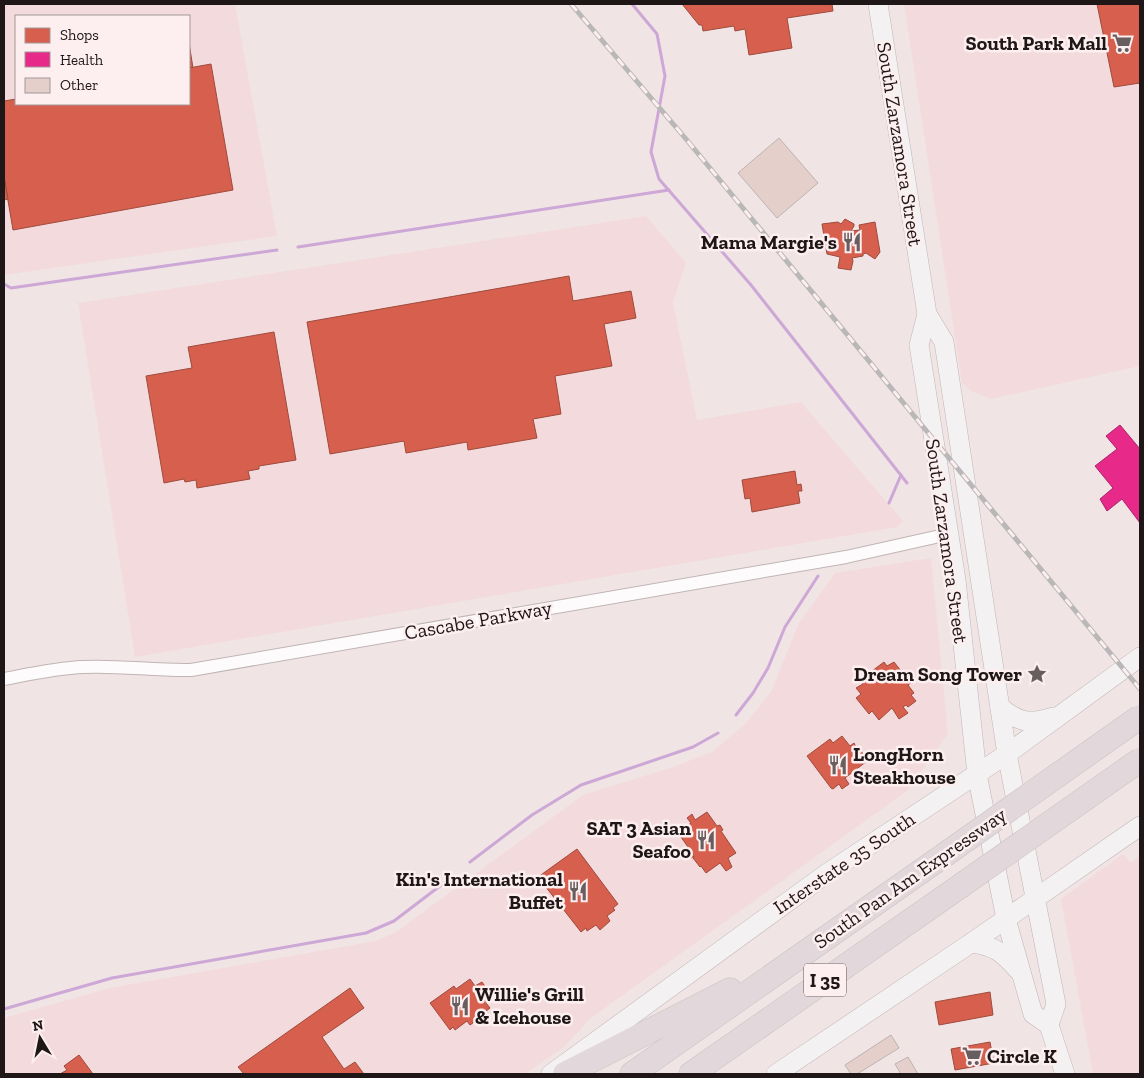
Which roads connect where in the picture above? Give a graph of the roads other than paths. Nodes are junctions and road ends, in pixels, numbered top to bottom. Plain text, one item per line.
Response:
1 (878, 4) edge
2 (927, 314) junction
3 (949, 534) junction
4 (1140, 657) edge
5 (4, 679) edge
6 (1000, 707) junction
7 (1061, 715) junction
8 (1140, 717) edge
9 (1008, 754) junction
10 (1140, 760) edge
11 (977, 774) junction
12 (1140, 826) edge
13 (1035, 899) junction
14 (1006, 919) junction
15 (971, 943) junction
16 (795, 960) junction
17 (1020, 973) junction
18 (1048, 1025) junction
19 (551, 1074) edge
20 (565, 1074) edge
21 (632, 1074) edge
22 (691, 1074) edge
23 (776, 1074) edge
24 (1064, 1074) edge

1 - 2 main road, South Zarzamora Street
2 - 3 main road, South Zarzamora Street
2 - 6 main road, South Zarzamora Street
3 - 5 street, Cascabe Parkway
3 - 11 main road, South Zarzamora Street
4 - 7 main road, Interstate 35 South
6 - 7 main road
6 - 9 main road, South Zarzamora Street
7 - 9 main road, Interstate 35 South
8 - 16 highway, South Pan Am Expressway / I 35, bridge
9 - 11 main road, Interstate 35 South
9 - 13 main road, South Zarzamora Street
10 - 22 highway, South Pan Am Expressway / I 35, bridge
11 - 14 main road, South Zarzamora Street
11 - 19 main road, Interstate 35 South
12 - 13 main road
13 - 14 main road
13 - 18 main road, South Zarzamora Street
14 - 15 main road
14 - 17 main road, South Zarzamora Street
15 - 17 main road
15 - 23 main road
16 - 20 highway
16 - 21 highway, South Pan Am Expressway / I 35
17 - 18 main road, South Zarzamora Street
18 - 24 main road, South Zarzamora Street

